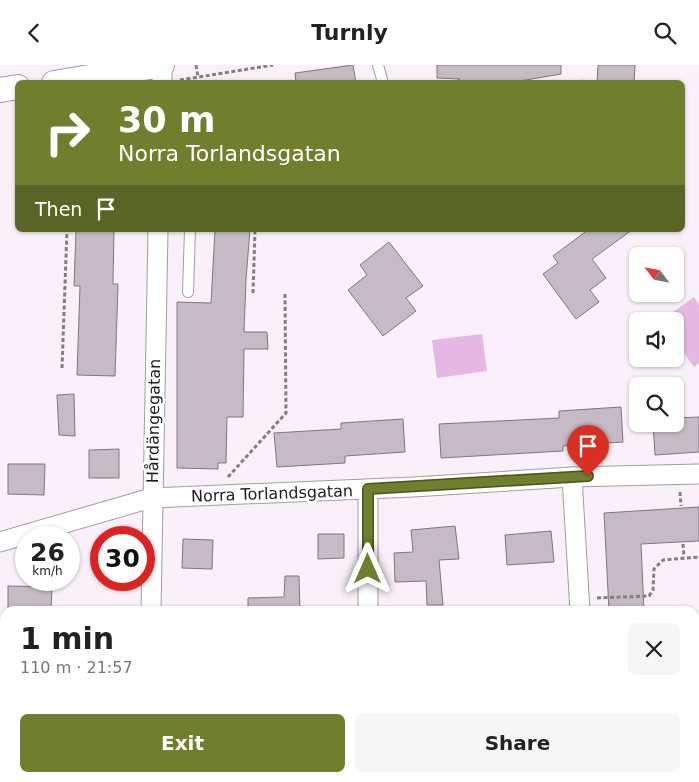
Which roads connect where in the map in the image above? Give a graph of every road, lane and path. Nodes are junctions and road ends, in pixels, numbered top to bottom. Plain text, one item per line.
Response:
1 (196, 65) edge
2 (273, 65) edge
3 (378, 65) edge
4 (165, 73) edge
5 (198, 77) junction
6 (87, 80) edge
7 (381, 80) edge
8 (15, 88) edge
9 (0, 90) edge
10 (67, 232) edge
11 (158, 232) edge
12 (190, 232) edge
13 (255, 232) edge
14 (188, 292) dead end
15 (253, 293) dead end
16 (285, 294) dead end
17 (62, 368) dead end
18 (699, 474) edge
19 (572, 477) junction
20 (368, 489) junction
21 (211, 496) junction
22 (151, 498) junction
23 (0, 542) edge
24 (683, 544) dead end
25 (684, 557) junction
26 (699, 557) edge
27 (579, 605) edge
28 (150, 606) edge
29 (368, 606) edge

1 - 5 path
2 - 5 path
3 - 7 lane
4 - 5 path
4 - 6 street
8 - 9 street
10 - 17 path
11 - 22 street, Hårdängegatan
12 - 14 lane
13 - 15 path
16 - 21 path
18 - 19 street, Norra Torlandsgatan
19 - 20 street, Norra Torlandsgatan
19 - 27 street
20 - 21 street, Norra Torlandsgatan
20 - 29 street
21 - 22 street, Norra Torlandsgatan
22 - 23 street, Norra Torlandsgatan
22 - 28 street, Hårdängegatan
24 - 25 path
25 - 26 path
25 - 27 path

